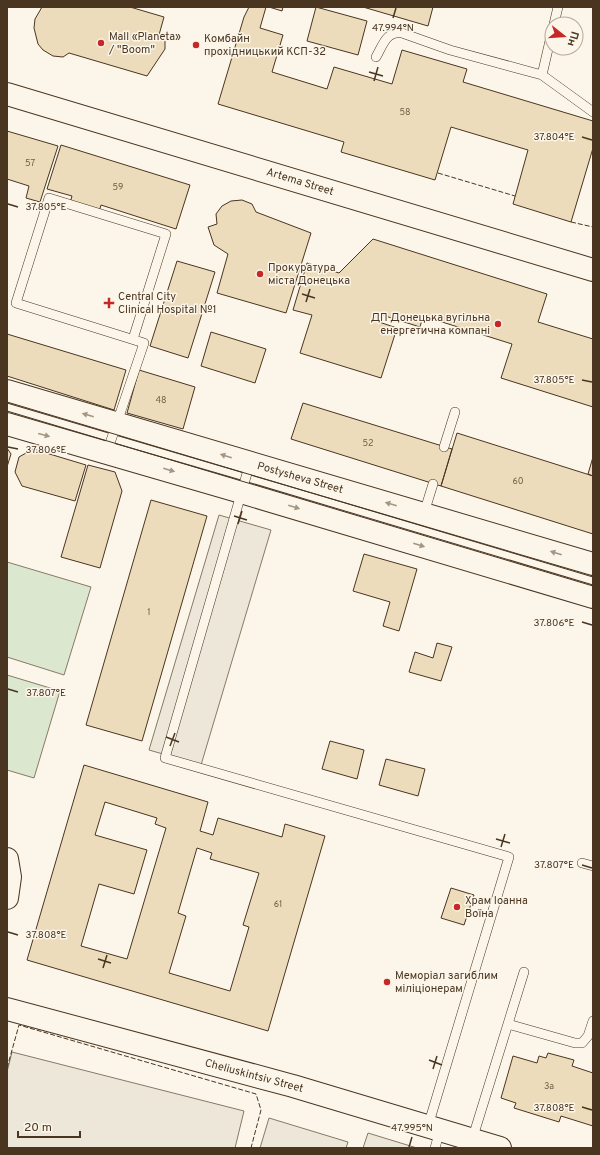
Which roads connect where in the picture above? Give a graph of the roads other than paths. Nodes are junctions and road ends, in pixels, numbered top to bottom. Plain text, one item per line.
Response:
1 (546, 56) edge
2 (376, 57) dead end
3 (542, 75) junction
4 (7, 94) edge
5 (593, 112) edge
6 (593, 270) edge
7 (133, 339) junction
8 (7, 391) edge
9 (456, 412) dead end
10 (118, 423) junction
11 (7, 424) edge
12 (444, 447) dead end
13 (107, 452) junction
14 (250, 463) junction
15 (433, 484) dead end
16 (241, 492) junction
17 (424, 513) junction
18 (593, 564) edge
19 (593, 597) edge
20 (7, 859) edge
21 (582, 863) dead end
22 (593, 866) edge
23 (7, 898) edge
24 (524, 972) dead end
25 (7, 1010) edge
26 (593, 1021) edge
27 (508, 1024) junction
28 (434, 1135) edge
29 (472, 1140) junction
30 (500, 1148) edge

1 - 3 lane
2 - 3 lane
3 - 5 lane
4 - 6 street, Artema Street
7 - 7 lane
7 - 10 lane
10 -> 8 street, Postysheva Street
9 - 12 lane
10 - 13 lane
14 -> 10 street, Postysheva Street
11 -> 13 street
13 -> 16 street
14 - 16 lane
17 -> 14 street, Postysheva Street
15 - 17 lane
16 -> 19 street
16 - 28 lane
18 -> 17 street, Postysheva Street
20 - 23 street
21 - 22 lane
24 - 27 lane
25 - 28 street, Cheliuskintsiv Street
26 - 27 lane
27 - 29 lane
28 - 29 street, Cheliuskintsiv Street
29 - 30 street, Cheliuskintsiv Street

